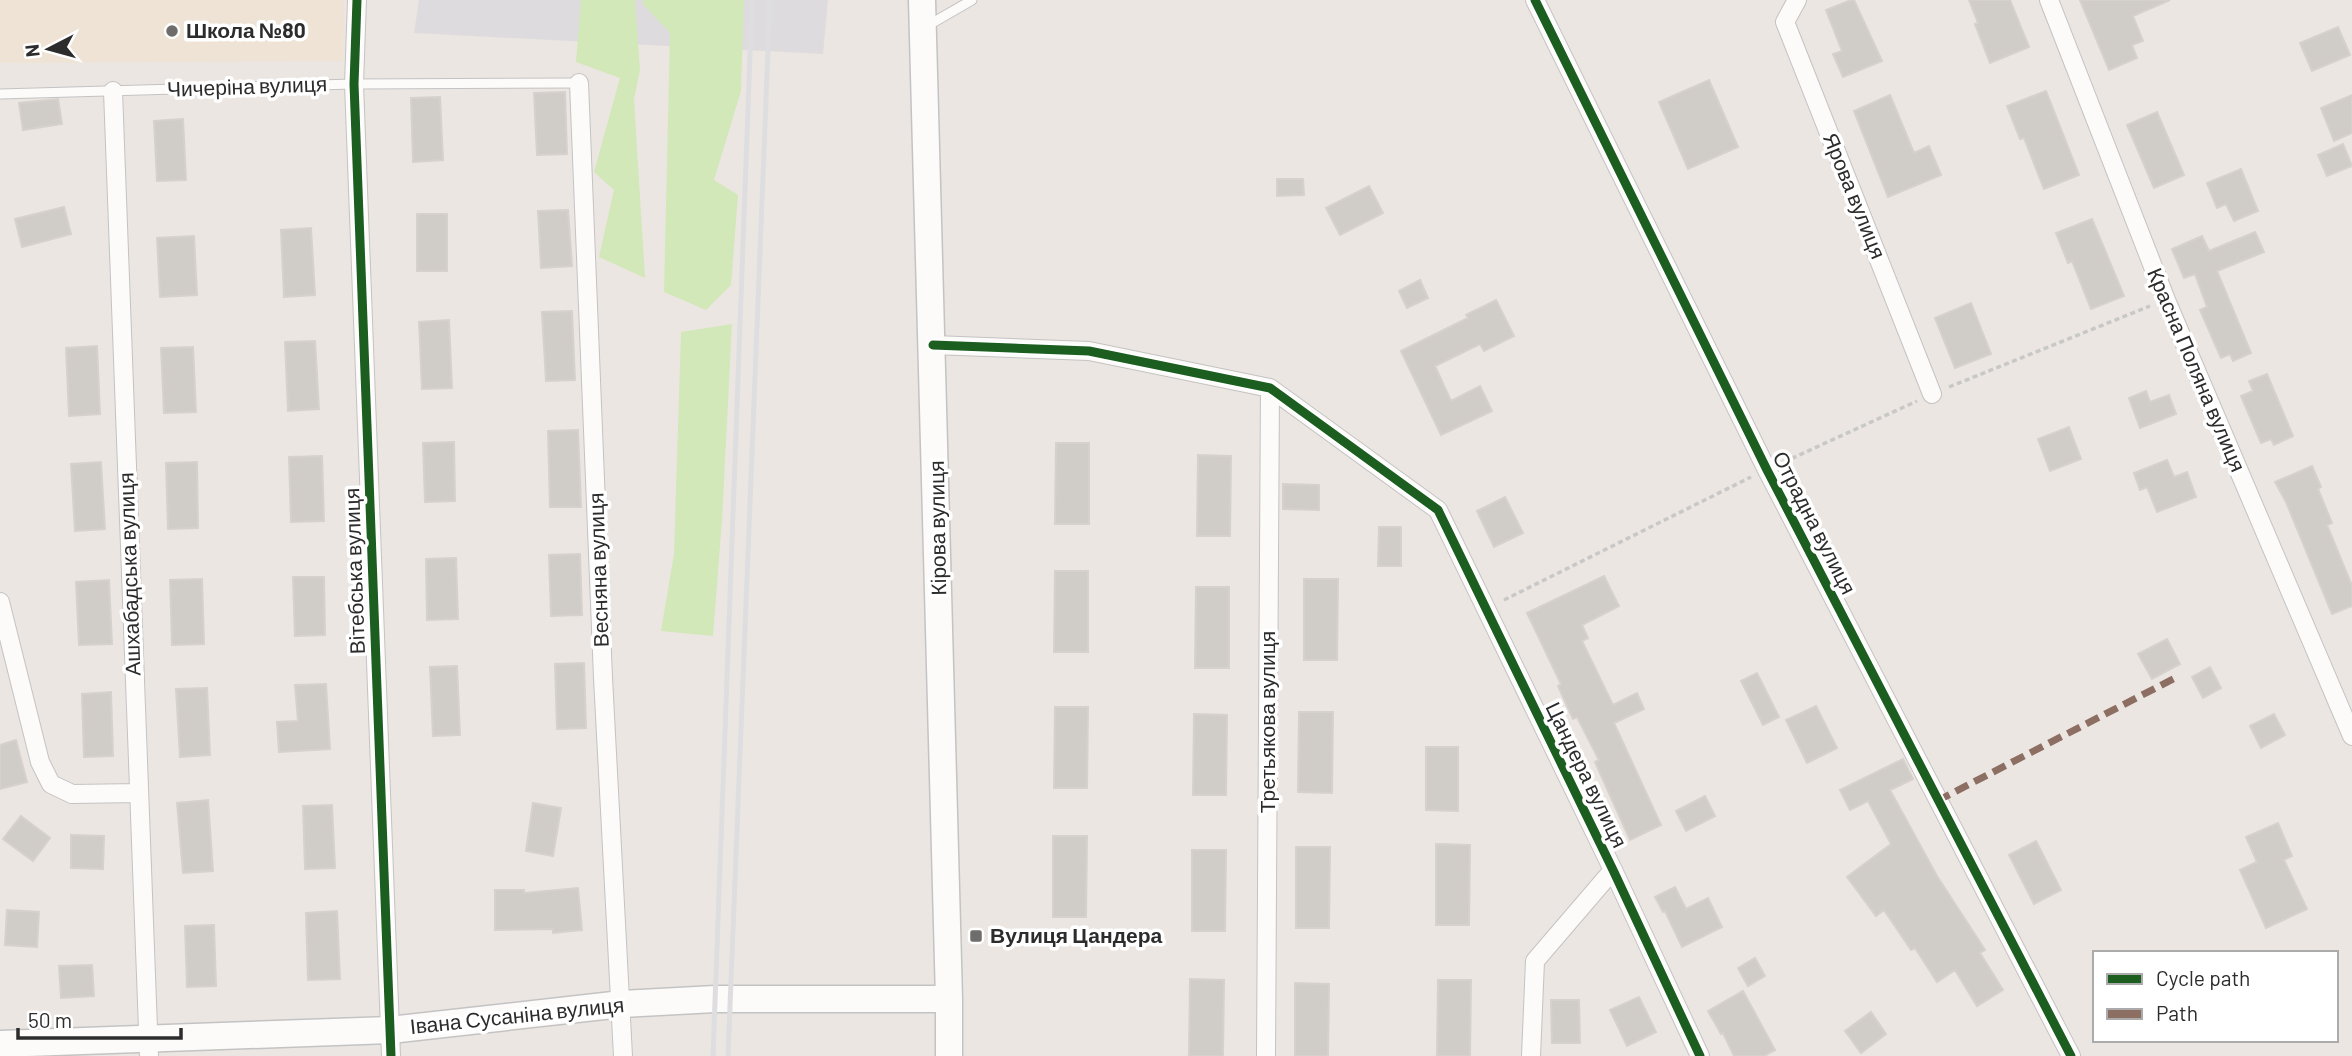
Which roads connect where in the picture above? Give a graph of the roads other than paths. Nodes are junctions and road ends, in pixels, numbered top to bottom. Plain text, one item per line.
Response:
1 (357, 0) edge
2 (922, 0) edge
3 (972, 0) edge
4 (1535, 0) edge
5 (1797, 0) edge
6 (2049, 0) edge
7 (923, 29) junction
8 (579, 83) joint
9 (354, 84) junction
10 (113, 91) junction
11 (0, 94) edge
12 (933, 345) junction
13 (1270, 388) junction
14 (1933, 394) road end
15 (0, 602) edge
16 (2352, 736) edge
17 (139, 793) junction
18 (1613, 870) junction
19 (949, 999) junction
20 (622, 1004) junction
21 (390, 1043) edge
22 (0, 1044) edge
23 (149, 1048) edge
24 (623, 1056) edge
25 (949, 1056) edge
26 (1266, 1056) edge
27 (1531, 1056) edge
28 (1700, 1056) edge
29 (2071, 1056) edge

1 - 9 street, Вітебська вулиця
2 - 7 main road, Кірова вулиця
3 - 7 lane
4 - 29 street, Отрадна вулиця
5 - 14 street, Ярова вулиця
6 - 16 street, Красна Поляна вулиця
7 - 12 main road, Кірова вулиця
8 - 9 lane, Чичеріна вулиця
8 - 20 street, Весняна вулиця
9 - 10 lane, Чичеріна вулиця
9 - 21 street, Вітебська вулиця
10 - 11 lane, Чичеріна вулиця
10 - 17 street, Ашхабадська вулиця
12 - 13 street
12 - 19 main road, Кірова вулиця
13 - 18 street, Цандера вулиця
13 - 26 street, Третьякова вулиця
15 - 17 street
17 - 23 street, Ашхабадська вулиця
18 - 27 street
18 - 28 street, Цандера вулиця
19 - 20 main road, Івана Сусаніна вулиця
19 - 25 main road, Кірова вулиця
20 - 21 main road, Івана Сусаніна вулиця
20 - 24 street, Весняна вулиця
21 - 23 main road, Івана Сусаніна вулиця
22 - 23 main road, Івана Сусаніна вулиця

